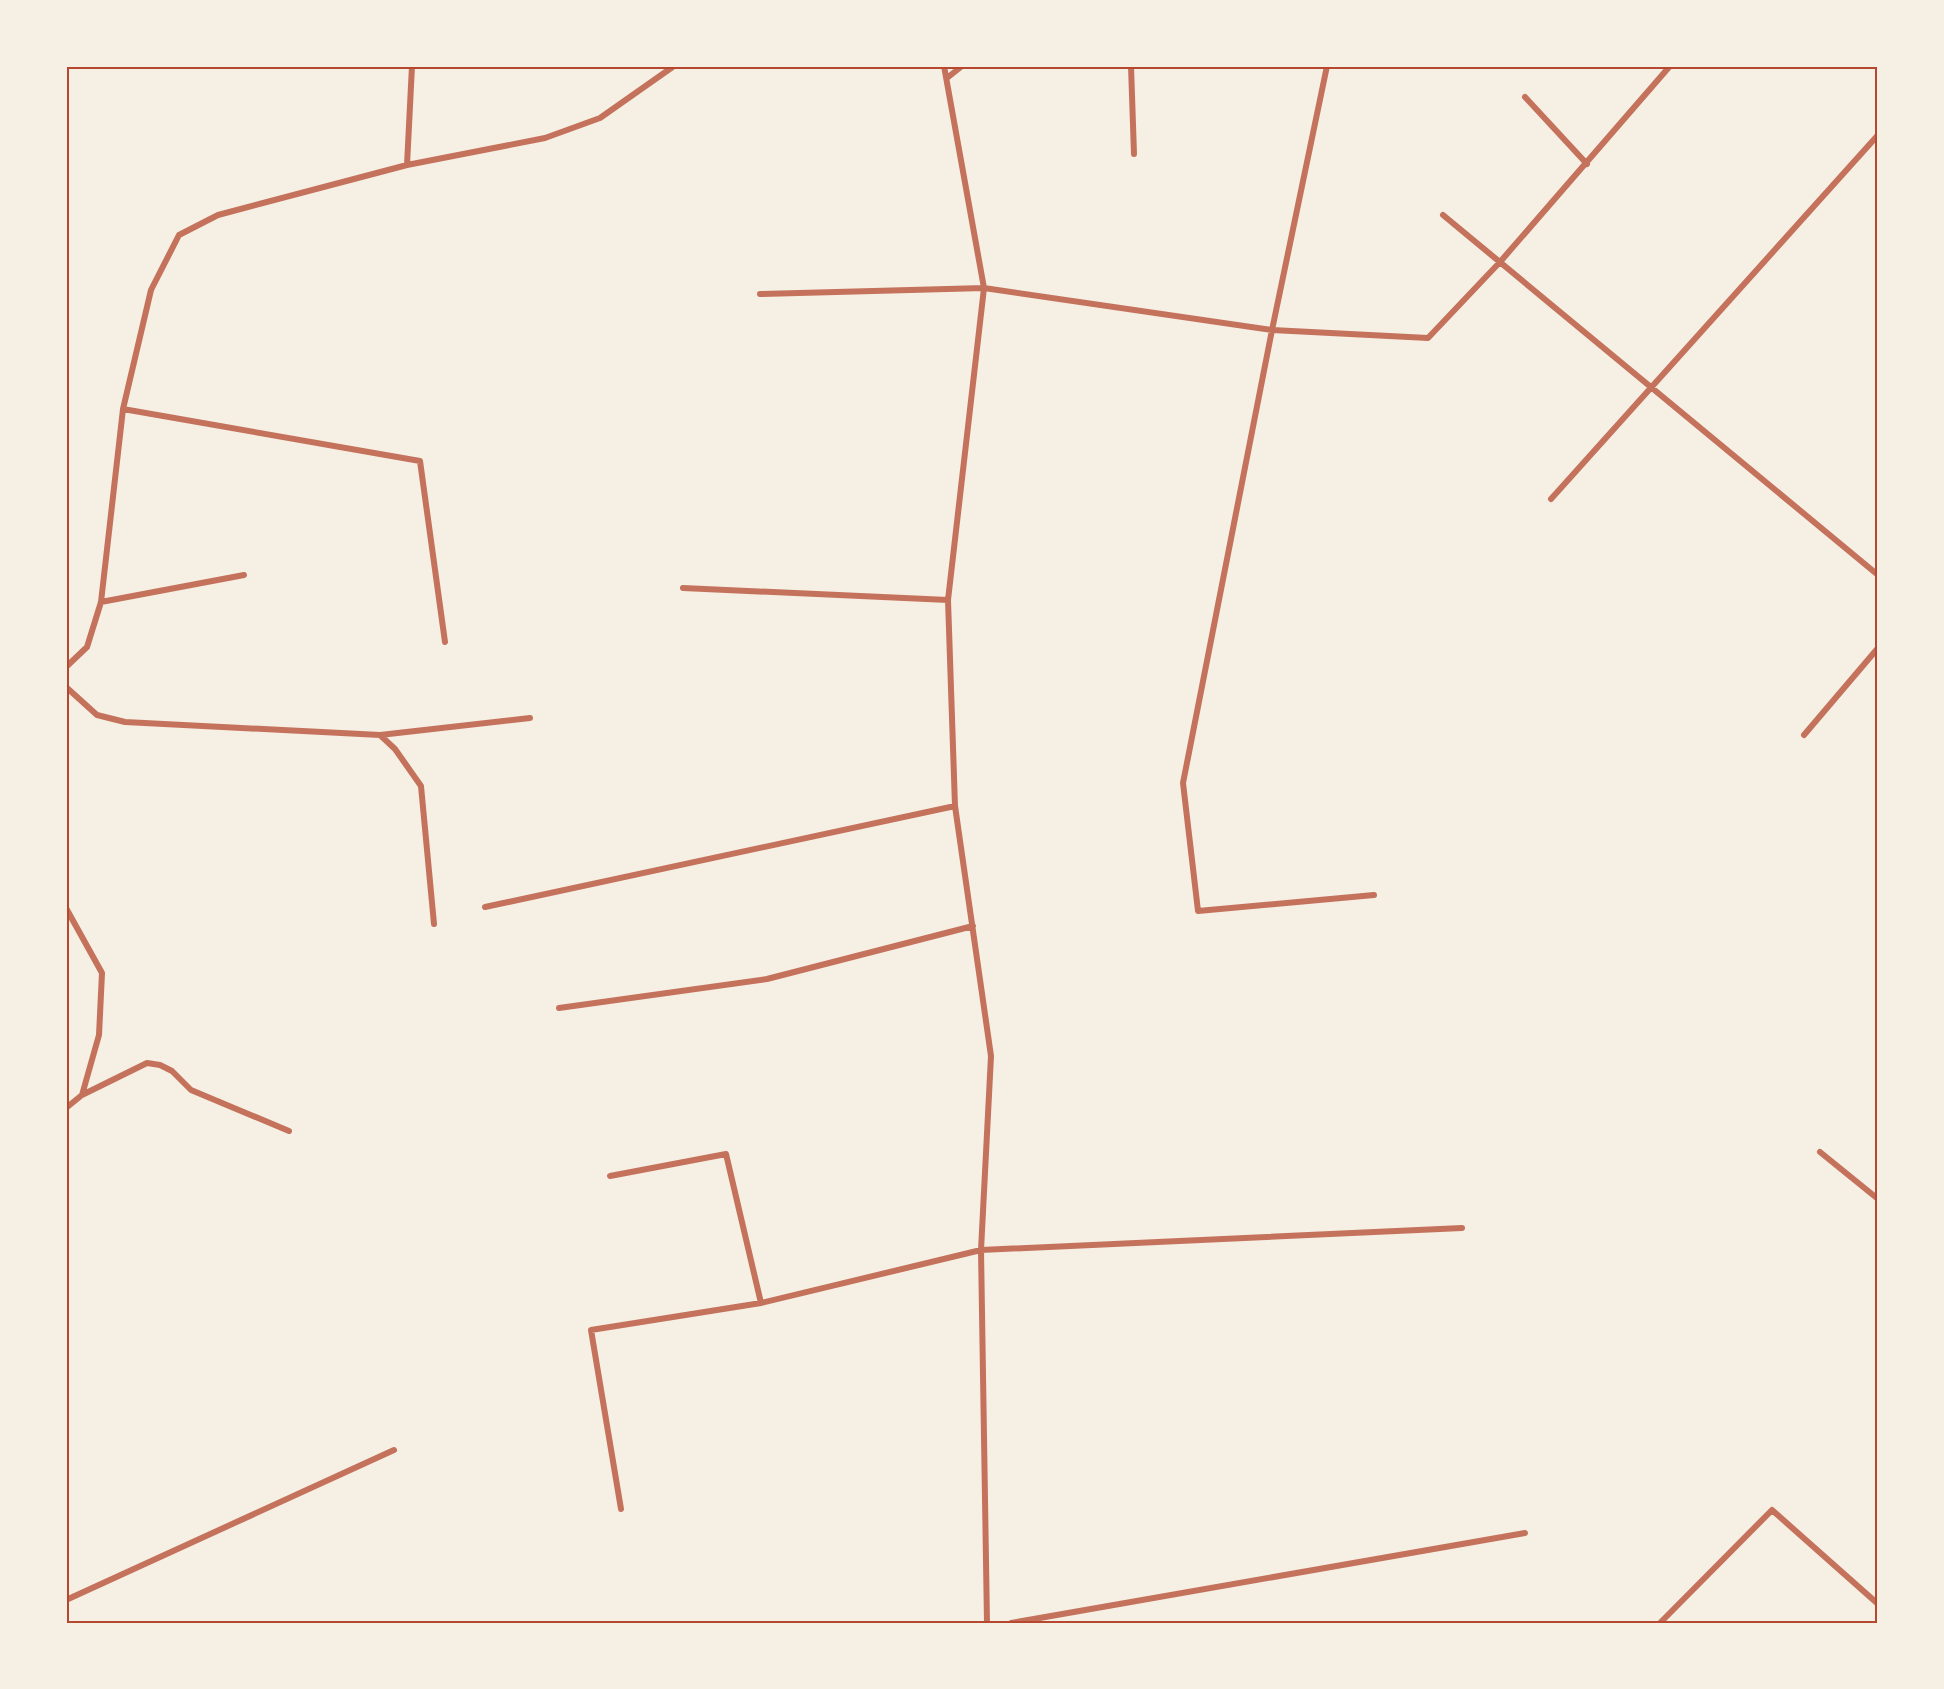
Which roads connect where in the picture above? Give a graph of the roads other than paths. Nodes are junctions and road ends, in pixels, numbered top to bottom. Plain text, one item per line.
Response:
1 (412, 66) edge
2 (674, 66) edge
3 (944, 66) edge
4 (962, 66) edge
5 (1131, 66) edge
6 (1328, 66) edge
7 (1670, 66) edge
8 (947, 78) junction
9 (1525, 97) dead end
10 (1878, 135) edge
11 (1134, 154) dead end
12 (1587, 164) junction
13 (407, 165) junction
14 (1443, 215) dead end
15 (1500, 262) junction
16 (984, 288) junction
17 (760, 294) dead end
18 (1272, 330) junction
19 (1651, 387) junction
20 (123, 409) junction
21 (1551, 499) dead end
22 (244, 575) dead end
23 (1878, 575) edge
24 (684, 588) dead end
25 (948, 600) junction
26 (101, 602) junction
27 (446, 642) dead end
28 (1878, 648) edge
29 (66, 668) edge
30 (66, 687) edge
31 (530, 718) dead end
32 (380, 735) junction
33 (1804, 735) dead end
34 (955, 806) junction
35 (1374, 895) dead end
36 (485, 907) dead end
37 (66, 908) edge
38 (434, 924) dead end
39 (973, 926) junction
40 (559, 1008) dead end
41 (82, 1095) junction
42 (66, 1108) edge
43 (289, 1131) dead end
44 (1820, 1152) dead end
45 (610, 1176) dead end
46 (1878, 1199) edge
47 (1462, 1228) dead end
48 (981, 1250) junction
49 (761, 1303) junction
50 (394, 1450) dead end
51 (621, 1509) dead end
52 (1525, 1533) dead end
53 (66, 1600) edge
54 (1878, 1605) edge
55 (987, 1623) edge
56 (1011, 1623) edge
57 (1660, 1623) edge

1 - 13 street
2 - 13 street
3 - 8 street
4 - 8 street
5 - 11 street
6 - 18 street
7 - 12 street
8 - 16 street
9 - 12 street
10 - 19 street
12 - 15 street
13 - 20 street
14 - 15 street
15 - 18 street
15 - 19 street
16 - 17 street
16 - 18 street
16 - 25 street
18 - 35 street
19 - 21 street
19 - 23 street
20 - 26 street
20 - 27 street
22 - 26 street
24 - 25 street
25 - 34 street
26 - 29 street
28 - 33 street
30 - 32 street
31 - 32 street
32 - 38 street
34 - 36 street
34 - 39 street
37 - 41 street
39 - 40 street
39 - 48 street
41 - 42 street
41 - 43 street
44 - 46 street
45 - 49 street
47 - 48 street
48 - 49 street
48 - 55 street
49 - 51 street
50 - 53 street
52 - 56 street
54 - 57 street

